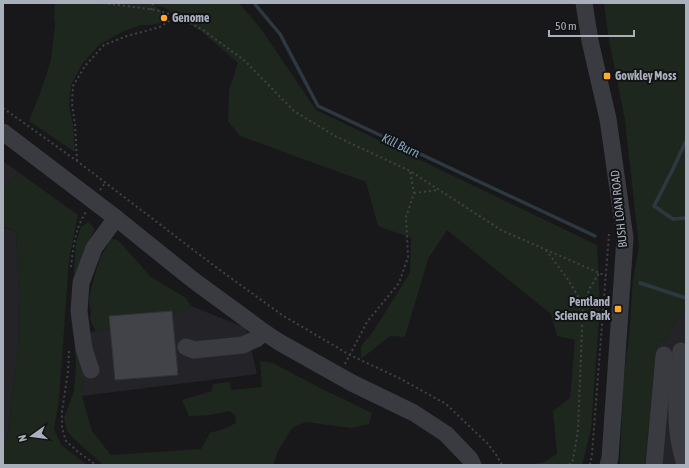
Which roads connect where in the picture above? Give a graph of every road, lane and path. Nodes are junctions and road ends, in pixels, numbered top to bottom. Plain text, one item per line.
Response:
1 (104, 3) edge
2 (134, 3) edge
3 (153, 3) edge
4 (584, 3) edge
5 (132, 6) junction
6 (151, 10) junction
7 (177, 16) junction
8 (3, 108) edge
9 (3, 132) edge
10 (77, 162) junction
11 (410, 171) junction
12 (438, 190) junction
13 (414, 193) junction
14 (116, 218) junction
15 (609, 228) dead end
16 (546, 250) junction
17 (599, 273) junction
18 (606, 276) junction
19 (583, 305) junction
20 (264, 332) junction
21 (186, 347) dead end
22 (681, 352) dead end
23 (350, 355) junction
24 (664, 355) dead end
25 (91, 370) dead end
26 (659, 413) junction
27 (677, 416) junction
28 (474, 465) edge
29 (502, 465) edge
30 (569, 465) edge
31 (590, 465) edge
32 (608, 465) edge
33 (654, 465) edge
34 (685, 465) edge

1 - 5 path
2 - 5 path
3 - 6 path
4 - 32 street, BUSH LOAN ROAD
5 - 6 path
6 - 7 path
7 - 10 path
7 - 11 path
8 - 10 path
9 - 14 street
10 - 23 path
11 - 12 path
11 - 13 path
12 - 13 path
12 - 16 path
13 - 23 path
14 - 20 street
14 - 25 street
15 - 18 path
16 - 17 path
16 - 19 path
17 - 18 path
17 - 19 path
18 - 31 path
19 - 30 path
20 - 21 street
20 - 28 street
22 - 27 street
23 - 29 path
24 - 26 street
26 - 27 street
26 - 33 street
27 - 34 street

